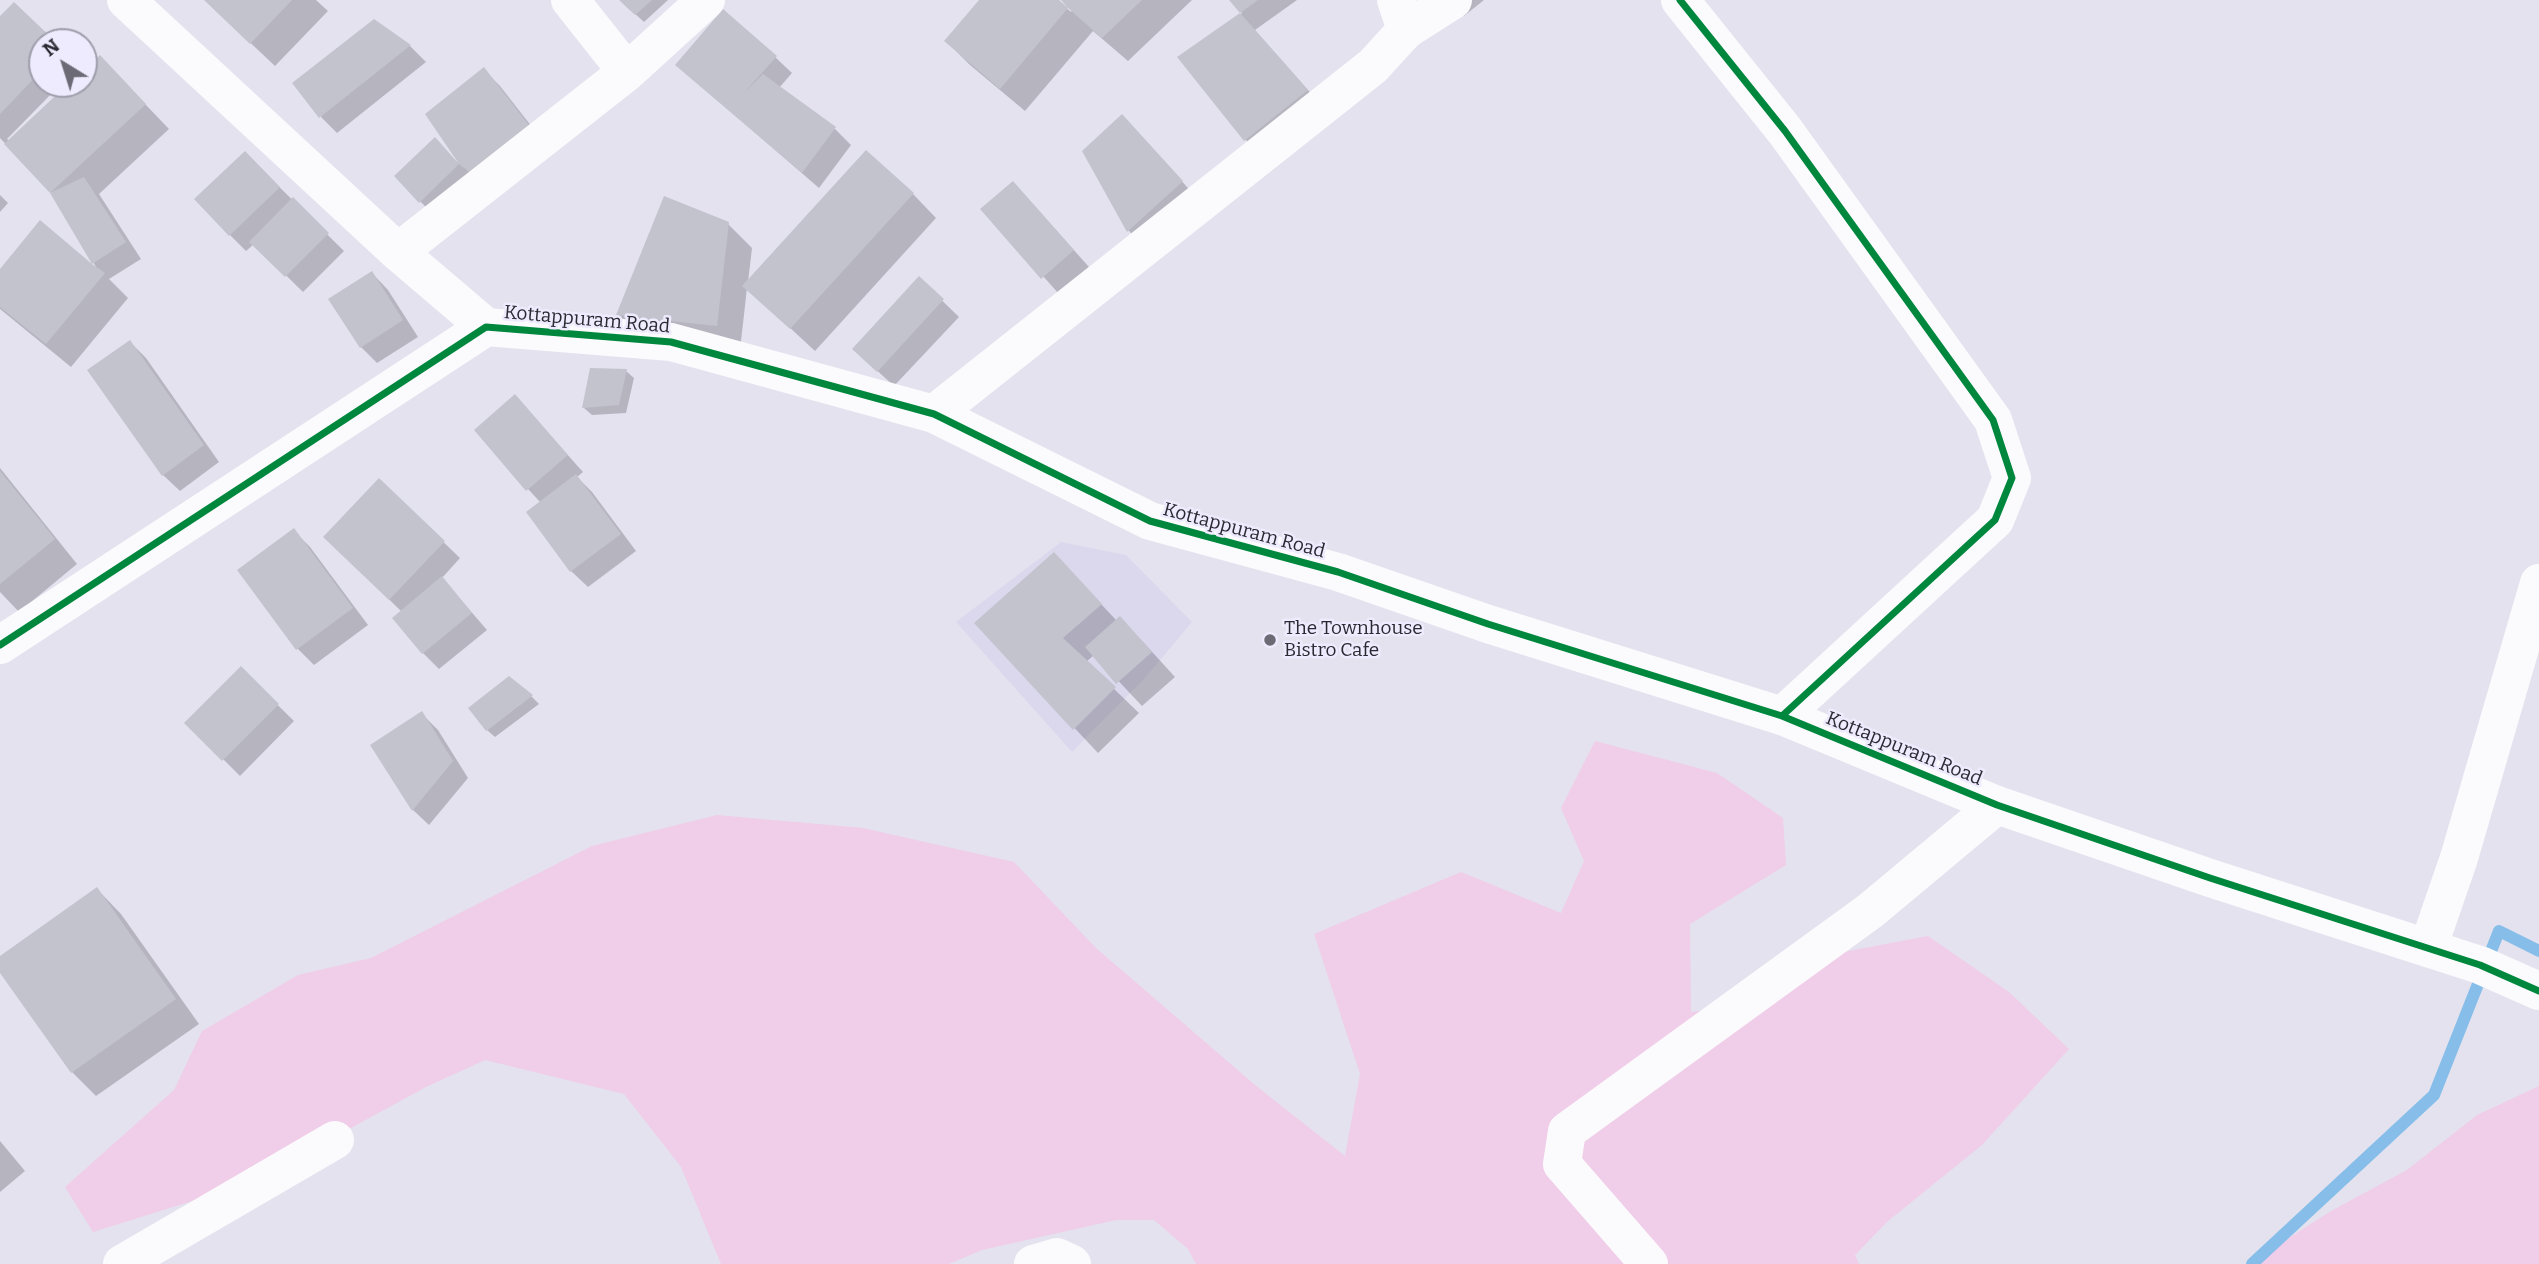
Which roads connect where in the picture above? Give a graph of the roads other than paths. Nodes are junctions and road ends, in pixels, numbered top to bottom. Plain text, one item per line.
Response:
1 (127, 0) edge
2 (570, 0) edge
3 (706, 0) edge
4 (1453, 0) edge
5 (1681, 0) edge
6 (1401, 15) edge
7 (627, 72) junction
8 (398, 253) junction
9 (486, 327) junction
10 (934, 414) junction
11 (2539, 583) edge
12 (0, 645) edge
13 (1782, 716) junction
14 (1997, 805) junction
15 (2428, 948) junction
16 (2539, 991) edge
17 (335, 1140) dead end
18 (122, 1264) edge
19 (1033, 1264) edge
20 (1072, 1264) edge
21 (1649, 1264) edge

1 - 8 street
2 - 7 street
3 - 7 street
4 - 6 street
5 - 13 street
6 - 10 street
7 - 8 street
8 - 9 street
9 - 10 street, Kottappuram Road
9 - 12 street, Kottappuram Road
10 - 13 street, Kottappuram Road
11 - 15 street
13 - 14 street, Kottappuram Road
14 - 15 street, Kottappuram Road
14 - 21 street
15 - 16 street, Kottappuram Road
17 - 18 street
19 - 20 street

